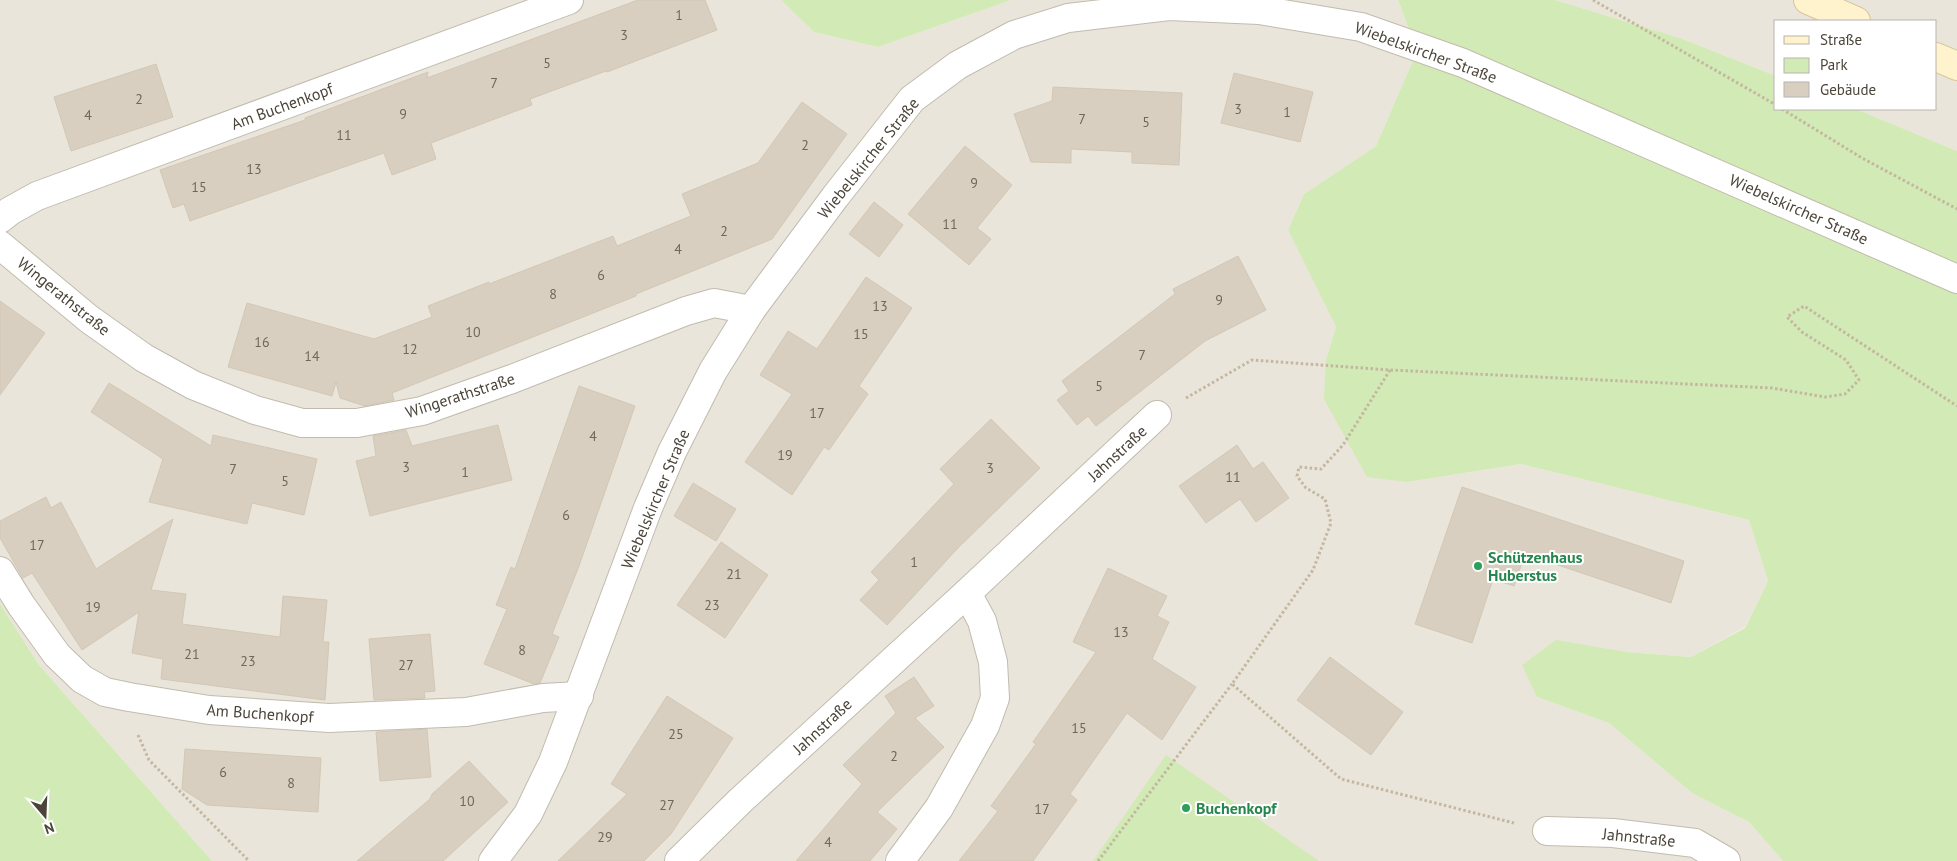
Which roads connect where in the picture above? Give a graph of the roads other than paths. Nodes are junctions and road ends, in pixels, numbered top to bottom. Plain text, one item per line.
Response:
1 (569, 0) edge
2 (1808, 0) edge
3 (1854, 20) edge
4 (1937, 57) edge
5 (1957, 66) edge
6 (0, 219) edge
7 (0, 245) edge
8 (1957, 279) edge
9 (750, 310) junction
10 (1157, 415) road end
11 (0, 571) edge
12 (967, 593) junction
13 (579, 696) junction
14 (1547, 831) road end
15 (493, 861) edge
16 (679, 861) edge
17 (900, 861) edge
18 (1726, 861) edge

1 - 6 street, Am Buchenkopf
2 - 3 main road
4 - 5 main road
7 - 9 street, Wingerathstraße
8 - 9 street, Wiebelskircher Straße
9 - 13 street, Wiebelskircher Straße
10 - 12 street, Jahnstraße
11 - 13 street, Am Buchenkopf
12 - 16 street, Jahnstraße
12 - 17 street
13 - 15 street, Wiebelskircher Straße
14 - 18 street, Jahnstraße

